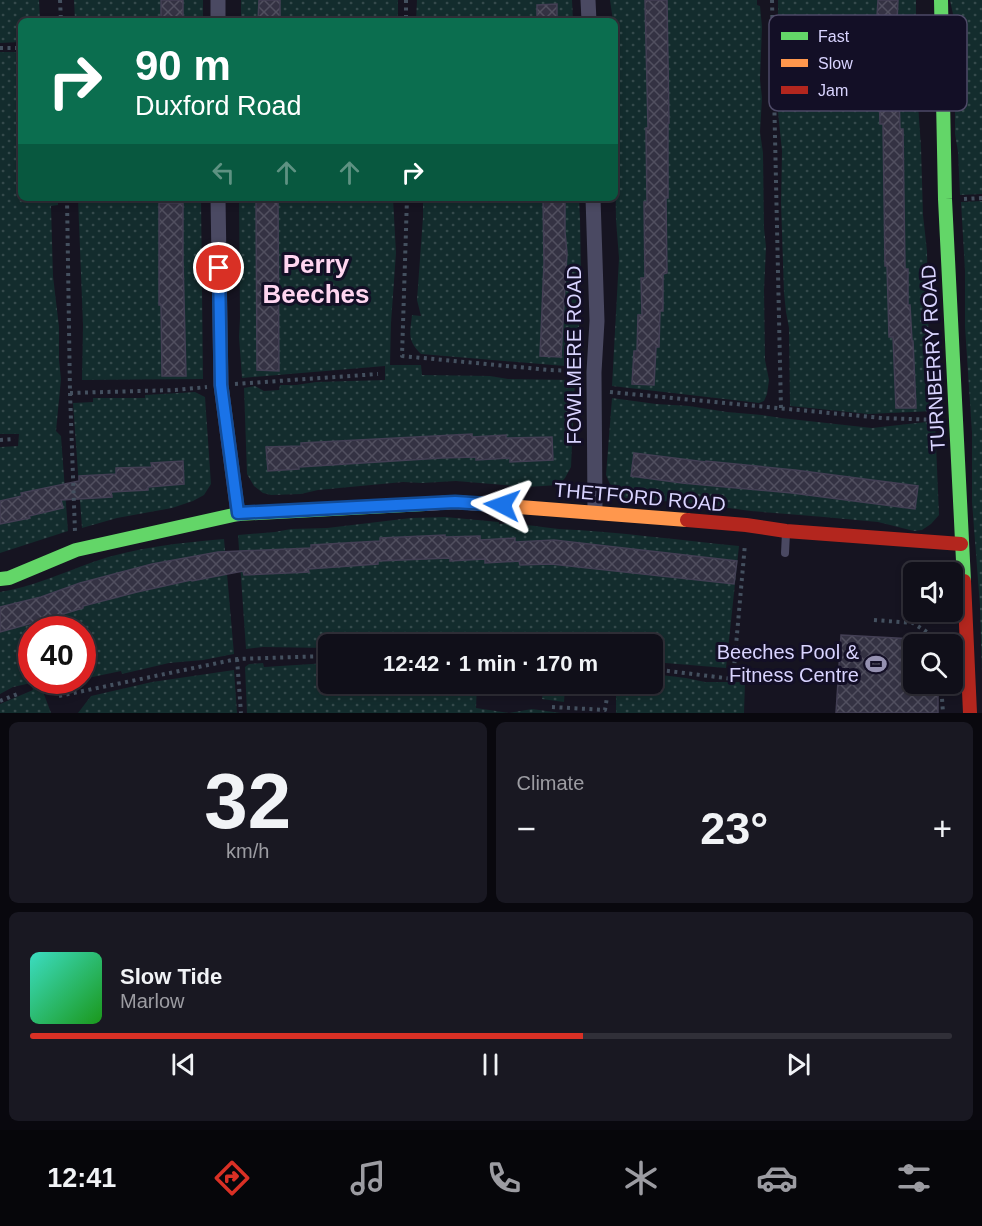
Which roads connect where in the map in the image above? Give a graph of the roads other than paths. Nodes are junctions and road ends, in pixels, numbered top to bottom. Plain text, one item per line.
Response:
1 (218, 0) edge
2 (588, 0) edge
3 (941, 0) edge
4 (941, 15) edge
5 (218, 18) edge
6 (589, 18) edge
7 (943, 111) edge
8 (218, 201) edge
9 (593, 201) edge
10 (595, 512) junction
11 (238, 513) junction
12 (786, 531) junction
13 (961, 544) junction
14 (785, 553) dead end
15 (0, 579) edge
16 (970, 713) edge

1 - 5 street
2 - 6 street
3 - 4 street, TURNBERRY ROAD
7 - 13 street, TURNBERRY ROAD
8 - 11 street
9 - 10 street, FOWLMERE ROAD
10 - 11 street, THETFORD ROAD
10 - 12 street, THETFORD ROAD
11 - 15 street, THETFORD ROAD
12 - 13 street, THETFORD ROAD
12 - 14 lane
13 - 16 street, TURNBERRY ROAD

